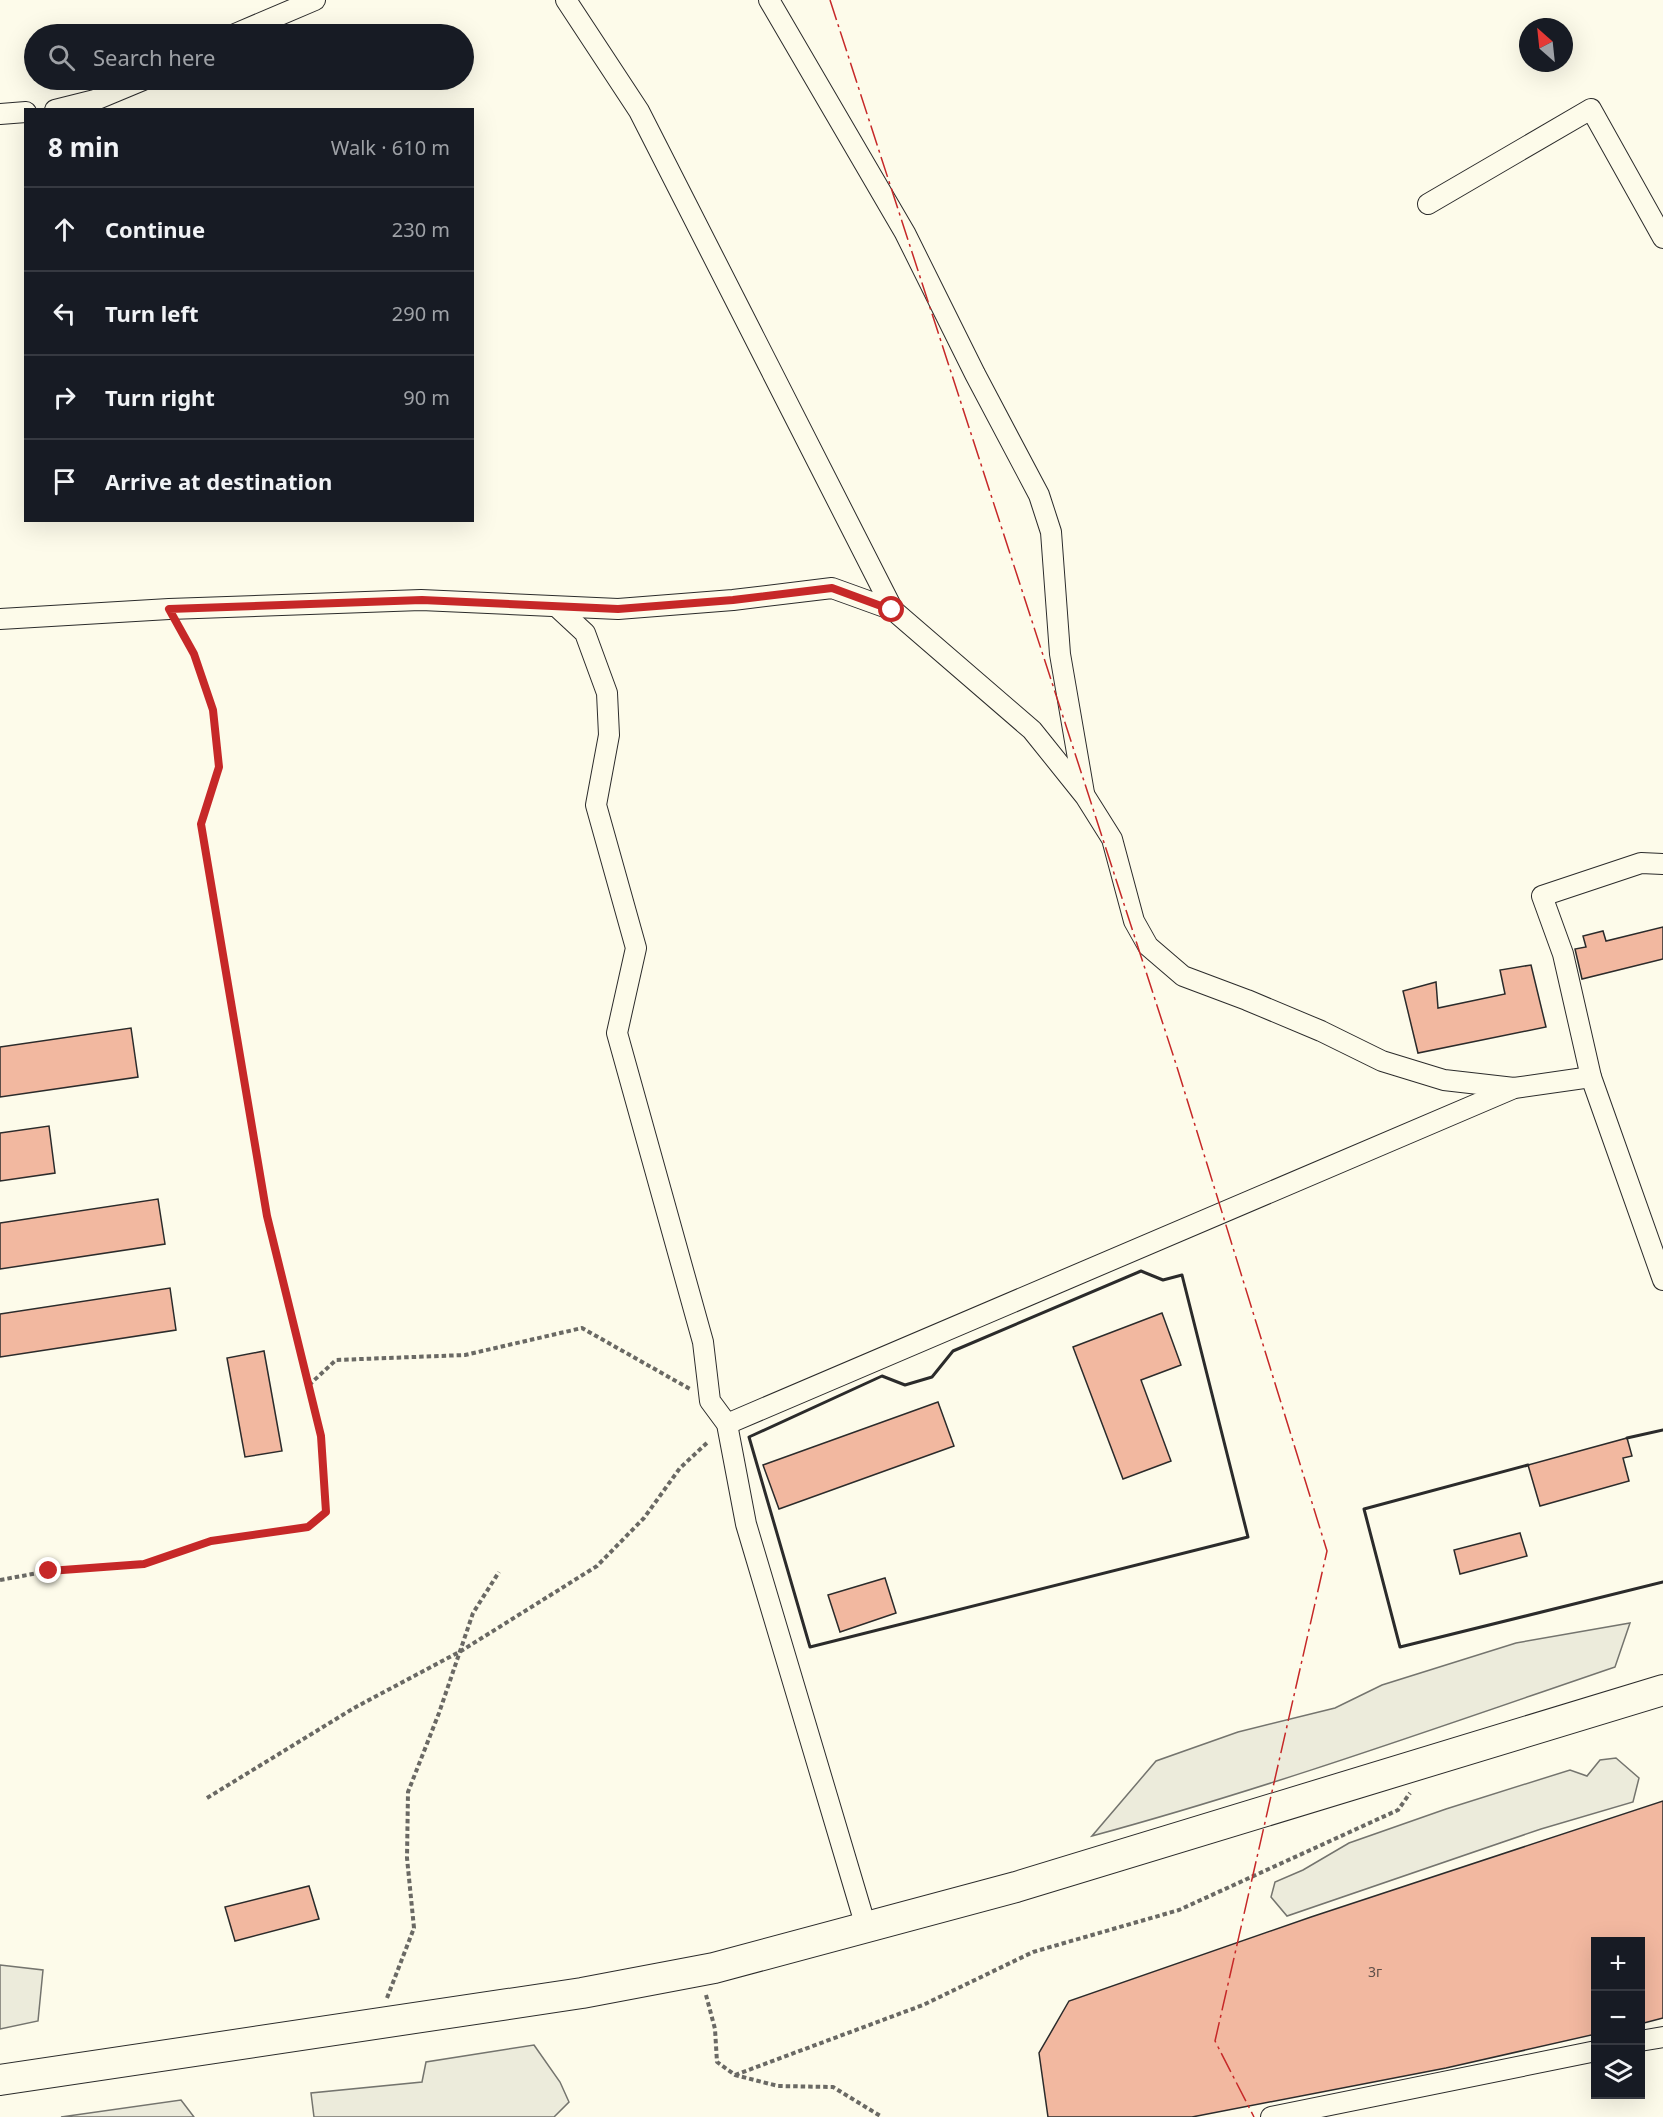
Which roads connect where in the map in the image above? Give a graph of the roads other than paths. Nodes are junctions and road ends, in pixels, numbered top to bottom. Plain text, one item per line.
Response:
1 (315, 0) edge
2 (566, 0) edge
3 (769, 0) edge
4 (259, 24) edge
5 (119, 90) edge
6 (63, 108) edge
7 (24, 112) edge
8 (0, 114) edge
9 (1428, 204) dead end
10 (1663, 238) edge
11 (557, 607) junction
12 (892, 610) junction
13 (0, 619) edge
14 (1085, 796) junction
15 (1663, 864) edge
16 (1591, 1077) junction
17 (1514, 1088) junction
18 (1663, 1280) edge
19 (727, 1424) junction
20 (1663, 1690) edge
21 (866, 1927) junction
22 (1663, 2037) edge
23 (1645, 2040) edge
24 (1591, 2051) edge
25 (0, 2080) edge
26 (1271, 2117) edge

1 - 4 street
2 - 12 street
3 - 14 street
5 - 6 street
7 - 8 street
9 - 10 street
11 - 12 street
11 - 13 street
11 - 19 street
12 - 14 street
14 - 17 street
15 - 16 street
16 - 17 street
16 - 18 street
17 - 19 street
19 - 21 street
20 - 21 main road
21 - 25 main road
22 - 23 street
24 - 26 street

